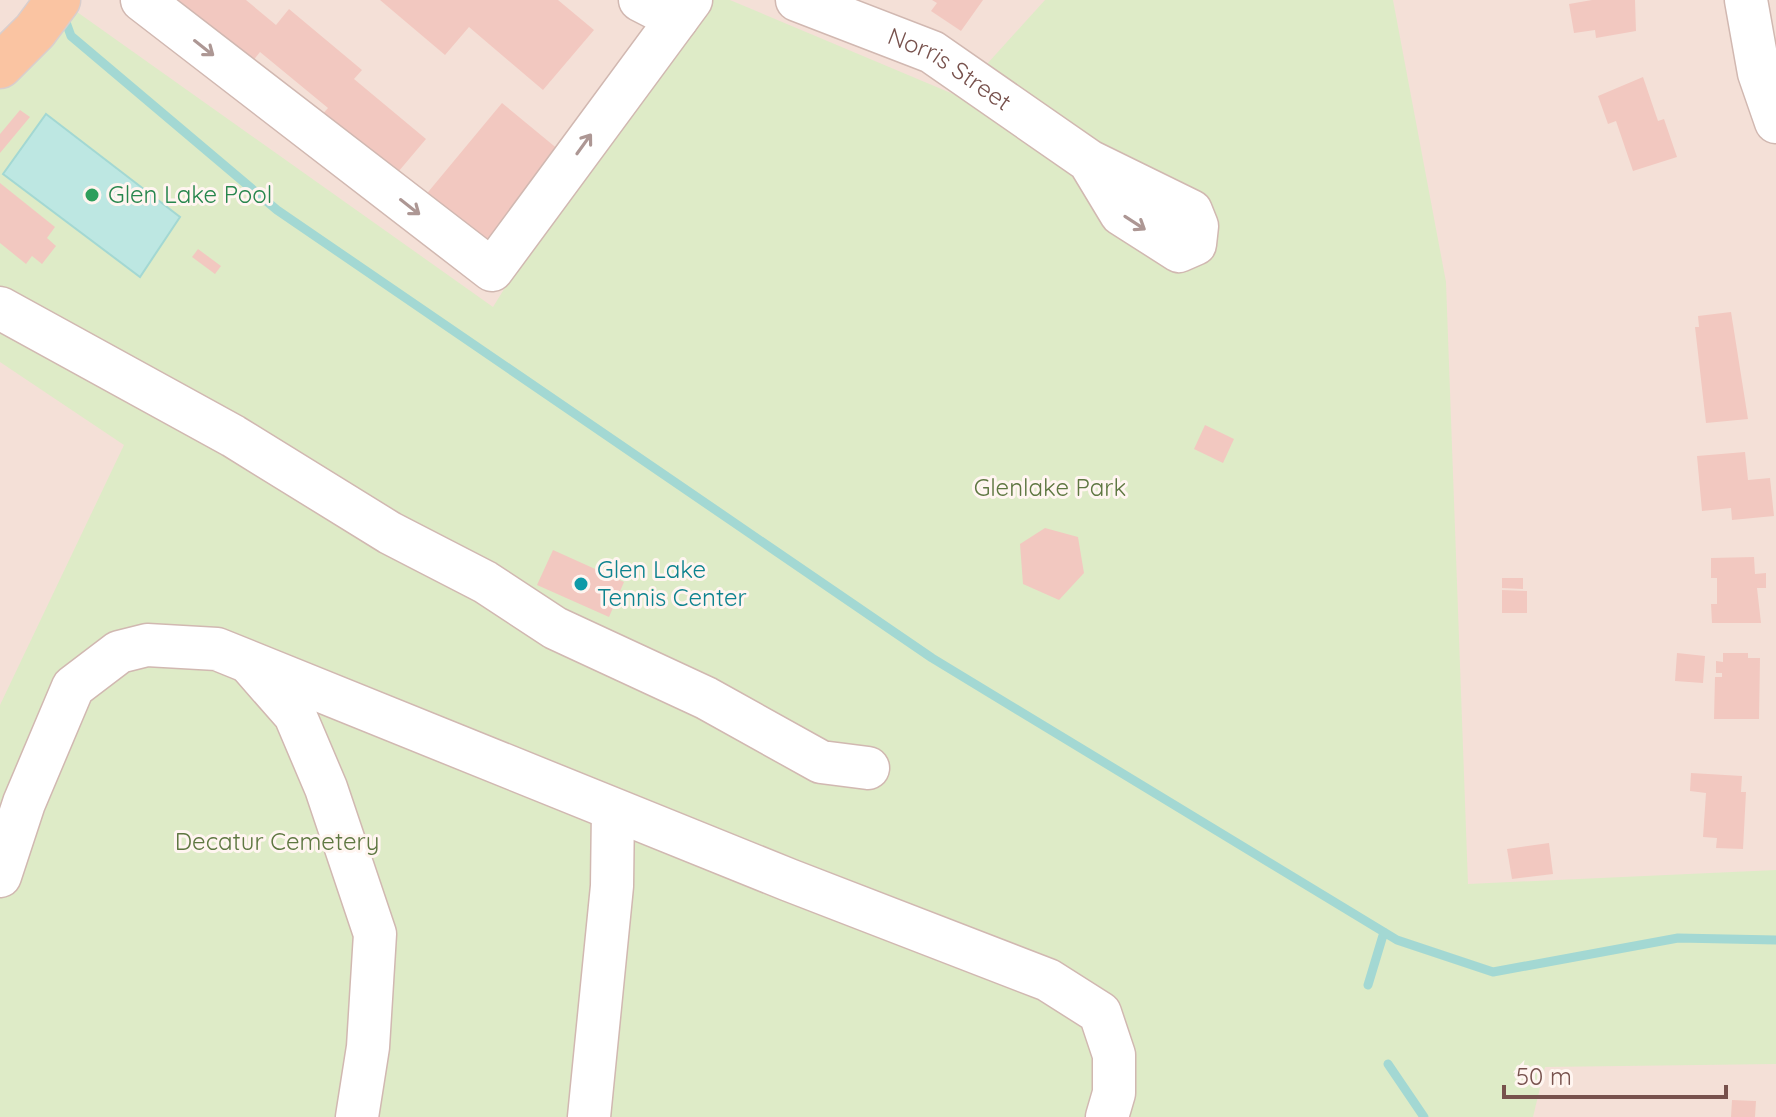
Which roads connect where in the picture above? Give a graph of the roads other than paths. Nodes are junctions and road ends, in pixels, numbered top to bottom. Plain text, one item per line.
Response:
1 (142, 0) edge
2 (640, 0) edge
3 (797, 0) edge
4 (1746, 0) edge
5 (684, 9) edge
6 (848, 9) edge
7 (47, 15) edge
8 (0, 66) edge
9 (1776, 122) edge
10 (1089, 161) dead end
11 (0, 308) edge
12 (246, 659) junction
13 (868, 768) dead end
14 (613, 810) junction
15 (0, 876) edge
16 (357, 1117) edge
17 (589, 1117) edge
18 (1107, 1117) edge

1 -> 5 street
2 - 5 street
3 - 6 street, Norris Street
4 - 9 street
6 - 10 street, Norris Street
7 - 8 main road
11 - 13 street
12 - 14 street
12 - 15 street
12 - 16 street
14 - 17 street
14 - 18 street

